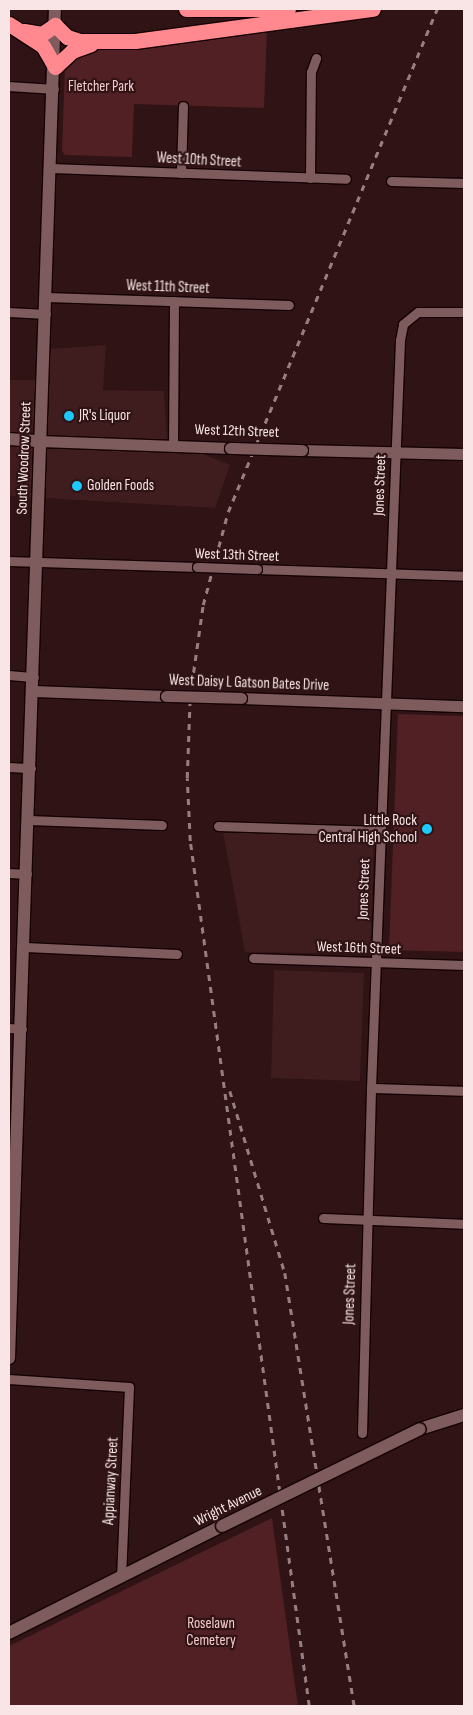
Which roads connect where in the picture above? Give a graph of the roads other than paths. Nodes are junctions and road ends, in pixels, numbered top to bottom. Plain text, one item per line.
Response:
1 (186, 9) edge
2 (288, 9) edge
3 (373, 9) edge
4 (55, 17) edge
5 (9, 24) edge
6 (24, 31) junction
7 (95, 43) junction
8 (316, 58) dead end
9 (55, 67) junction
10 (9, 86) edge
11 (54, 88) junction
12 (183, 106) dead end
13 (51, 168) junction
14 (181, 173) junction
15 (310, 178) junction
16 (346, 180) dead end
17 (391, 181) dead end
18 (464, 184) edge
19 (47, 297) junction
20 (174, 301) junction
21 (289, 305) dead end
22 (9, 312) edge
23 (464, 312) edge
24 (46, 314) junction
25 (9, 439) edge
26 (40, 441) junction
27 (173, 446) junction
28 (395, 452) junction
29 (464, 454) edge
30 (9, 561) edge
31 (38, 563) junction
32 (391, 573) junction
33 (464, 576) edge
34 (9, 675) edge
35 (34, 677) junction
36 (34, 692) junction
37 (384, 702) junction
38 (464, 706) edge
39 (9, 767) edge
40 (31, 768) junction
41 (29, 820) junction
42 (162, 825) dead end
43 (218, 826) dead end
44 (380, 831) junction
45 (9, 873) edge
46 (27, 874) junction
47 (24, 947) junction
48 (177, 954) dead end
49 (253, 958) dead end
50 (376, 962) junction
51 (464, 965) edge
52 (15, 1028) edge
53 (371, 1088) junction
54 (464, 1091) edge
55 (12, 1145) edge
56 (323, 1218) dead end
57 (368, 1220) junction
58 (464, 1224) edge
59 (10, 1259) edge
60 (9, 1358) edge
61 (9, 1379) edge
62 (464, 1415) edge
63 (362, 1433) dead end
64 (121, 1576) junction
65 (9, 1633) edge

1 - 2 highway
3 - 7 highway
4 - 6 highway
4 - 7 highway
4 - 9 main road, South Woodrow Street
5 - 6 highway
6 - 9 highway
7 - 9 highway
8 - 15 street
9 - 11 main road, South Woodrow Street
10 - 11 street
11 - 13 main road, South Woodrow Street
12 - 14 street
13 - 14 street, West 10th Street
13 - 19 main road, South Woodrow Street
14 - 15 street, West 10th Street
15 - 16 street, West 10th Street
17 - 18 street
19 - 20 street, West 11th Street
19 - 24 main road, South Woodrow Street
20 - 21 street, West 11th Street
20 - 27 street
22 - 24 street
23 - 28 street, Jones Street
24 - 26 main road, South Woodrow Street
25 - 26 main road, West 12th Street
26 - 27 street, West 12th Street
26 - 31 main road, South Woodrow Street
27 - 28 street, West 12th Street, bridge
28 - 29 street, West 12th Street
28 - 32 street, Jones Street
30 - 31 street, West 13th Street
31 - 32 street, West 13th Street, bridge
31 - 35 main road, South Woodrow Street
32 - 33 street, West 13th Street
32 - 37 street, Jones Street
34 - 35 street
35 - 36 main road, South Woodrow Street
36 - 37 street, West Daisy L Gatson Bates Drive, bridge
36 - 40 main road, South Woodrow Street
37 - 38 street, West Daisy L Gatson Bates Drive
37 - 44 street, Jones Street
39 - 40 street
40 - 41 main road, South Woodrow Street
41 - 42 street
41 - 46 main road, South Woodrow Street
43 - 44 street
44 - 50 street, Jones Street
45 - 46 street
46 - 47 main road, South Woodrow Street
47 - 48 street
47 - 52 main road, South Woodrow Street
49 - 50 street, West 16th Street
50 - 51 street, West 16th Street
50 - 53 street, Jones Street
52 - 55 main road, South Woodrow Street
53 - 54 street
53 - 57 street, Jones Street
55 - 59 main road, South Woodrow Street
56 - 57 street
57 - 58 street
57 - 63 street, Jones Street
59 - 60 main road, South Woodrow Street
61 - 64 street, Appianway Street
62 - 64 main road, Wright Avenue, bridge
64 - 65 main road, Wright Avenue

